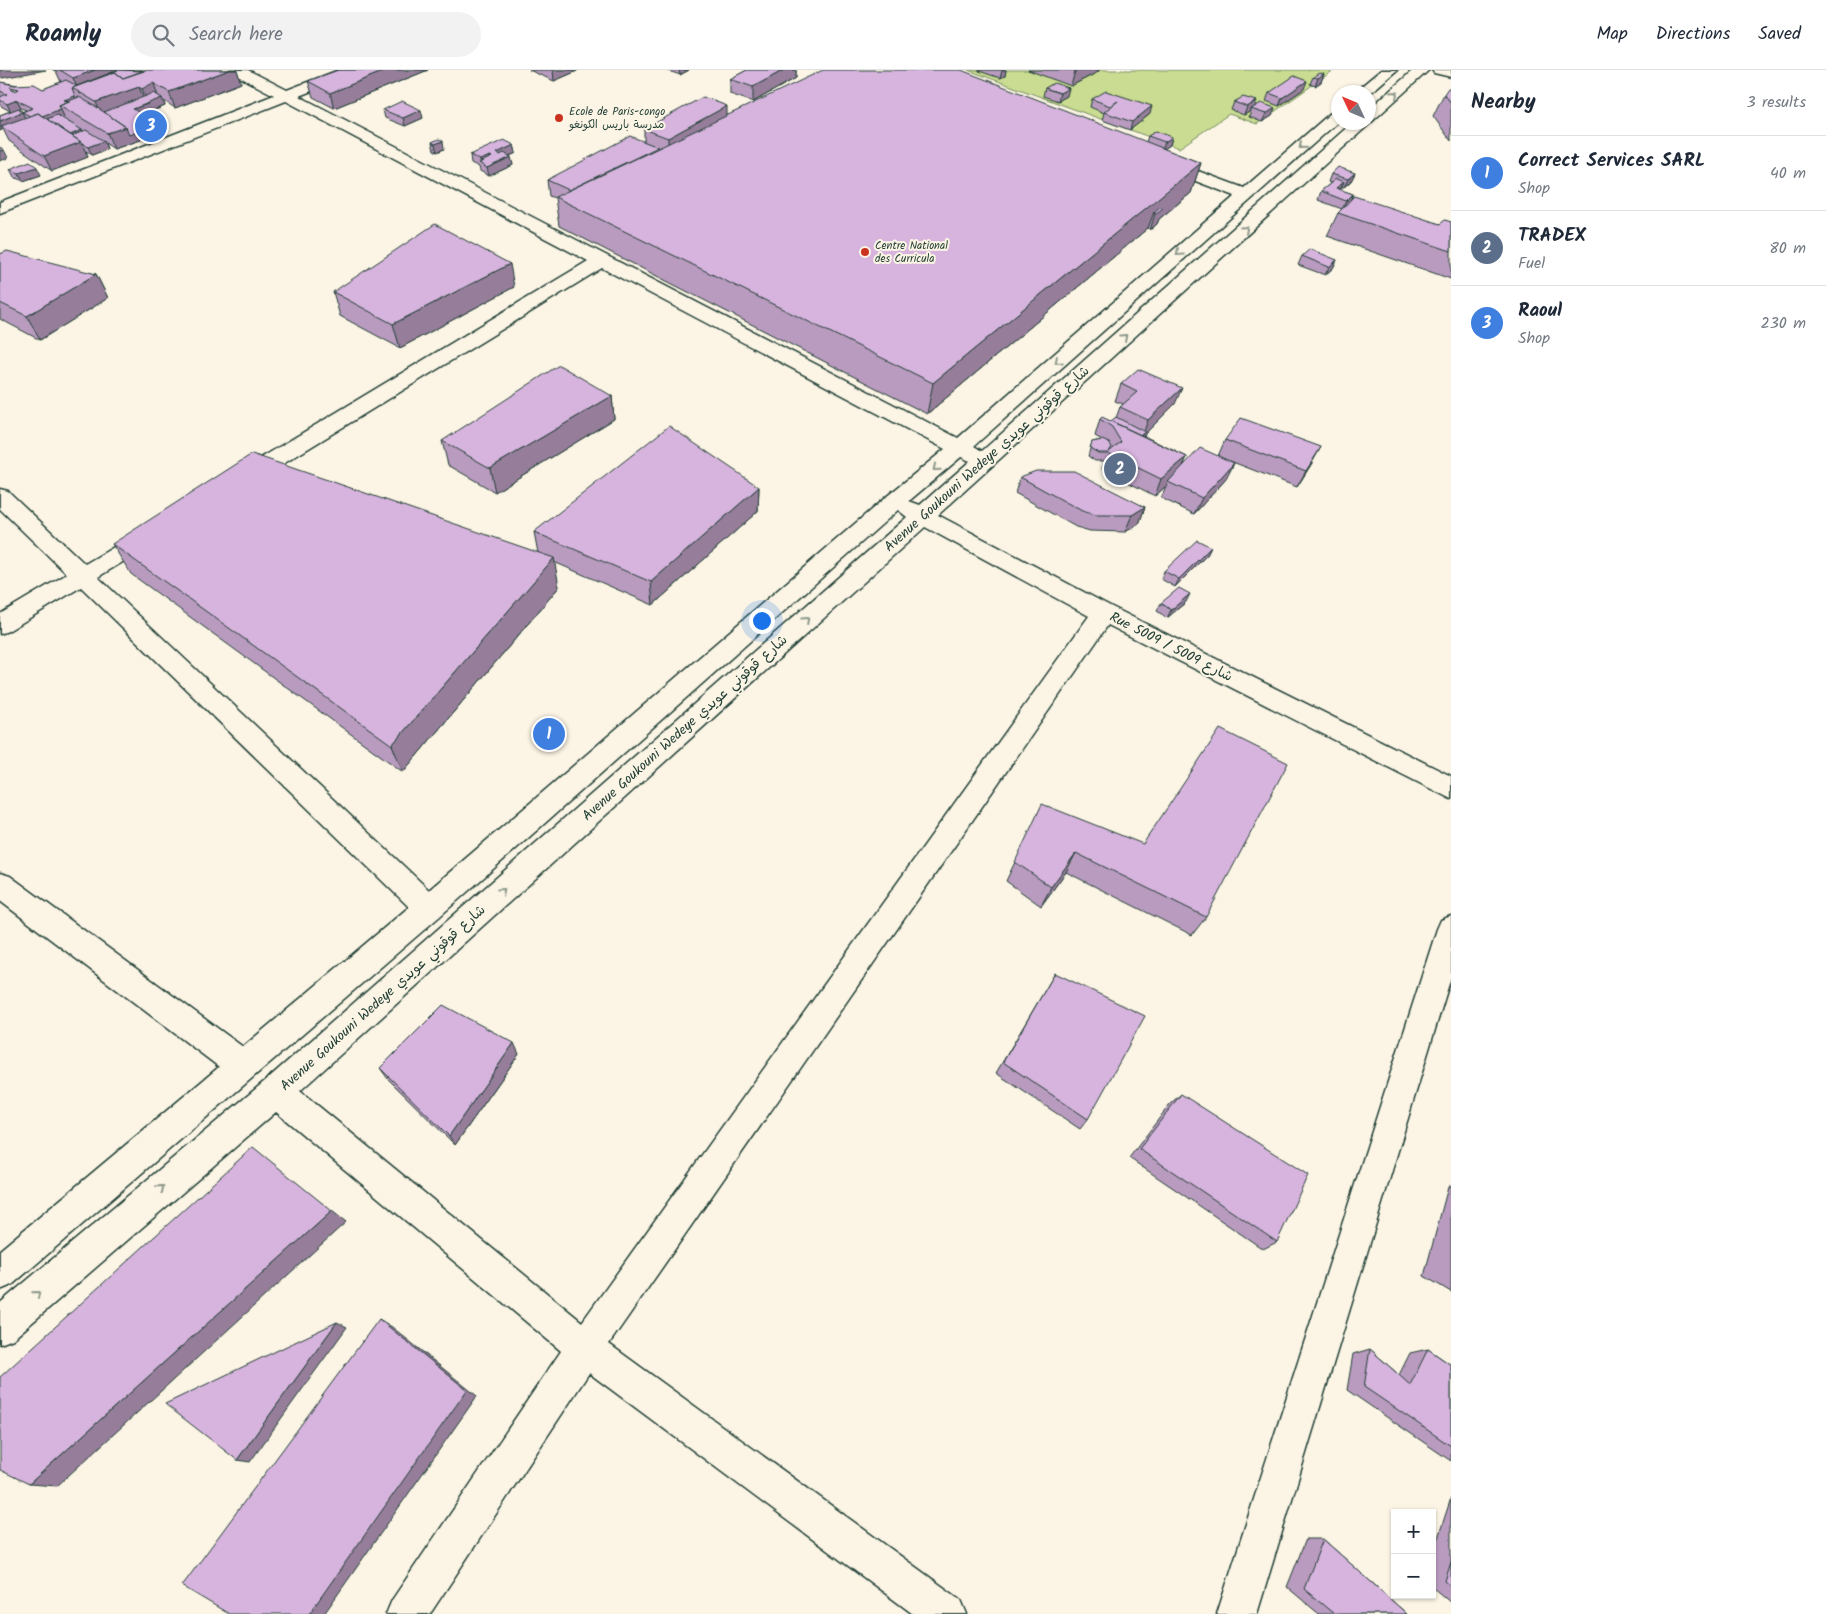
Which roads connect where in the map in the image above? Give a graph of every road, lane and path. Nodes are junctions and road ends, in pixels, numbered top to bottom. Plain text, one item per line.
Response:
1 (237, 70) edge
2 (352, 70) edge
3 (1390, 70) edge
4 (1422, 70) edge
5 (1439, 70) edge
6 (1451, 74) edge
7 (1372, 85) edge
8 (285, 97) junction
9 (1376, 111) edge
10 (1331, 120) edge
11 (1354, 130) edge
12 (1146, 156) edge
13 (1245, 194) junction
14 (0, 208) edge
15 (600, 261) junction
16 (960, 448) junction
17 (986, 461) junction
18 (219, 493) edge
19 (0, 496) edge
20 (894, 502) junction
21 (922, 516) junction
22 (168, 524) edge
23 (83, 576) junction
24 (1104, 613) junction
25 (0, 625) edge
26 (1451, 788) edge
27 (0, 885) edge
28 (428, 908) junction
29 (1451, 929) edge
30 (244, 1066) junction
31 (276, 1092) junction
32 (0, 1274) edge
33 (0, 1326) edge
34 (585, 1348) junction
35 (406, 1614) edge
36 (947, 1614) edge
37 (1237, 1614) edge

1 - 8 street
2 - 8 street
3 - 7 street
9 -> 4 street
5 - 6 street
8 - 14 street
8 - 15 street
10 -> 13 street, Avenue Goukouni Wedeye شارع قوقوني عويدي
17 -> 11 street, Avenue Goukouni Wedeye شارع قوقوني عويدي
12 - 13 street
13 -> 16 street, Avenue Goukouni Wedeye شارع قوقوني عويدي
15 - 16 street
15 - 18 street
16 - 17 street
16 -> 20 street, Avenue Goukouni Wedeye شارع قوقوني عويدي
17 - 21 street, Avenue Goukouni Wedeye شارع قوقوني عويدي
19 - 23 street
20 - 21 street, Rue 5009 / شارع 5009
20 - 28 street, Avenue Goukouni Wedeye شارع قوقوني عويدي
21 - 24 street, Rue 5009 / شارع 5009
31 -> 21 street, Avenue Goukouni Wedeye شارع قوقوني عويدي
22 - 23 street
23 - 25 street
23 - 28 street
24 - 26 street, Rue 5009 / شارع 5009
24 - 34 street
27 - 30 street
28 - 30 street, Avenue Goukouni Wedeye شارع قوقوني عويدي
29 - 37 street
30 - 32 street, Avenue Goukouni Wedeye شارع قوقوني عويدي
33 -> 31 street, Avenue Goukouni Wedeye شارع قوقوني عويدي
31 - 34 street
34 - 35 street
34 - 36 street

